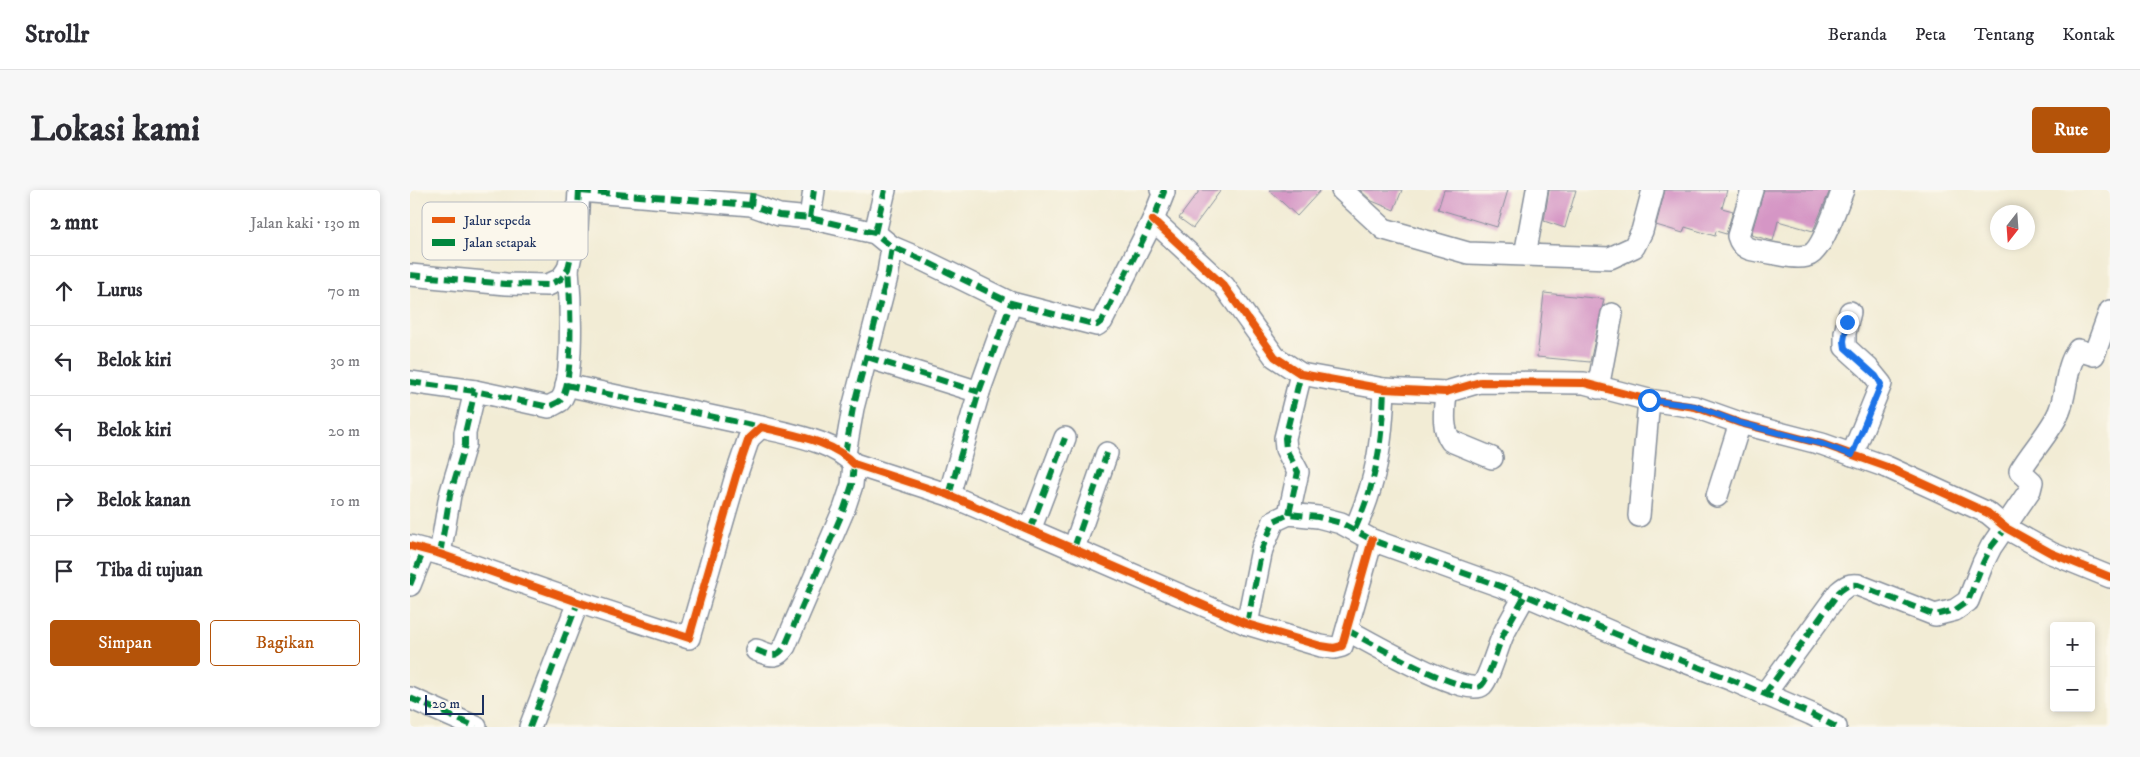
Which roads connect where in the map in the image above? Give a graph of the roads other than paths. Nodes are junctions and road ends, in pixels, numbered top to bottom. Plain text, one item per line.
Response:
1 (579, 190) edge
2 (814, 190) edge
3 (886, 190) edge
4 (1162, 190) edge
5 (1342, 190) edge
6 (1537, 190) edge
7 (1653, 190) edge
8 (1752, 190) edge
9 (1843, 190) edge
10 (649, 193) edge
11 (752, 197) edge
12 (810, 218) junction
13 (1153, 220) junction
14 (875, 233) junction
15 (892, 247) junction
16 (1525, 255) junction
17 (570, 260) edge
18 (568, 269) junction
19 (410, 275) edge
20 (1011, 303) junction
21 (2110, 311) edge
22 (1850, 312) dead end
23 (1612, 314) dead end
24 (867, 357) junction
25 (1301, 374) junction
26 (410, 382) edge
27 (566, 385) junction
28 (1598, 388) junction
29 (1384, 390) junction
30 (475, 391) junction
31 (979, 392) junction
32 (1446, 392) junction
33 (1649, 400) junction
34 (1740, 423) junction
35 (761, 427) junction
36 (1065, 438) dead end
37 (1108, 453) dead end
38 (1852, 455) junction
39 (1492, 458) dead end
40 (850, 459) junction
41 (949, 494) junction
42 (1717, 496) dead end
43 (1289, 514) junction
44 (1639, 516) dead end
45 (2006, 528) junction
46 (1030, 530) junction
47 (1364, 534) junction
48 (1074, 548) junction
49 (425, 550) edge
50 (2110, 577) edge
51 (410, 586) edge
52 (1525, 594) junction
53 (578, 602) junction
54 (1247, 624) junction
55 (1347, 630) junction
56 (756, 650) dead end
57 (1764, 695) junction
58 (410, 698) edge
59 (476, 727) edge
60 (530, 727) edge
61 (1836, 727) edge

1 - 10 street
2 - 12 street
3 - 14 street
4 - 13 street
5 - 16 street
6 - 16 street
7 - 16 street
8 - 9 street
10 - 11 street
11 - 12 street
12 - 14 street
13 - 20 street
13 - 25 street
14 - 15 street
15 - 20 street
15 - 24 street
17 - 18 street
18 - 19 street
18 - 27 street
20 - 31 street
21 - 45 street
22 - 38 street
23 - 28 street
24 - 31 street
24 - 40 street
25 - 29 street
25 - 43 street
26 - 30 street
27 - 30 street
27 - 35 street
28 - 32 street
28 - 33 street
29 - 32 street
29 - 47 street
30 - 49 street
31 - 41 street
32 - 39 street
33 - 34 street
33 - 44 street
34 - 38 street
34 - 42 street
35 - 40 street
35 - 53 street
36 - 46 street
37 - 48 street
38 - 45 street
40 - 41 street
40 - 56 street
41 - 46 street
43 - 47 street
43 - 54 street
45 - 50 street
45 - 57 street
46 - 48 street
47 - 52 street
47 - 55 street
48 - 54 street
49 - 51 street
49 - 53 street
52 - 55 street
52 - 57 street
53 - 60 street
54 - 55 street
57 - 61 street
58 - 59 street

